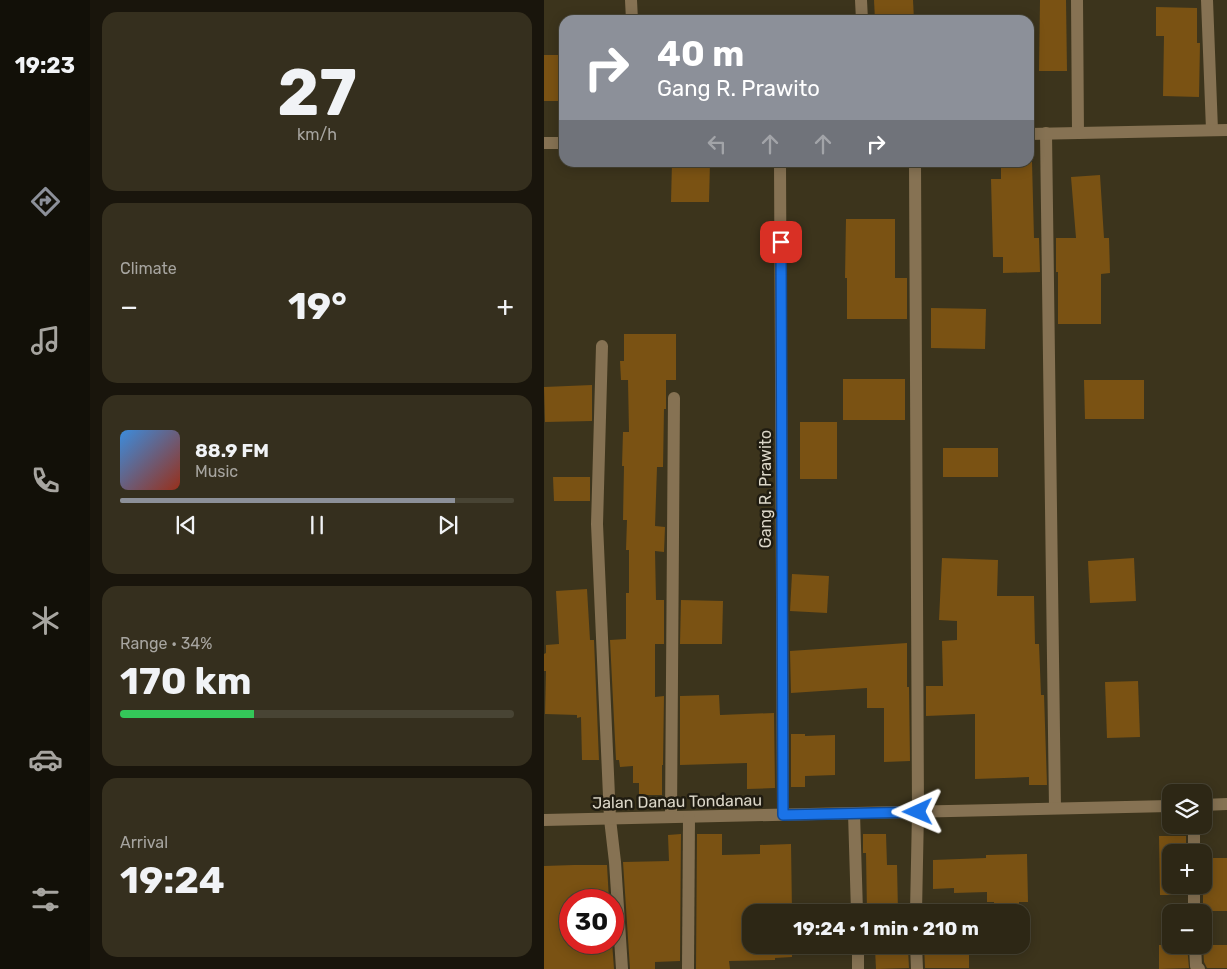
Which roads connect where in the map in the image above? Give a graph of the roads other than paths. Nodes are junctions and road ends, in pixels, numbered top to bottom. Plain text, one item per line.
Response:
1 (631, 0) edge
2 (861, 0) edge
3 (1077, 0) edge
4 (1207, 0) edge
5 (632, 15) edge
6 (862, 15) edge
7 (1212, 130) junction
8 (1227, 130) edge
9 (1078, 133) junction
10 (1034, 134) edge
11 (1046, 134) junction
12 (544, 143) edge
13 (559, 143) edge
14 (780, 167) edge
15 (915, 167) edge
16 (602, 346) dead end
17 (674, 398) dead end
18 (1227, 804) edge
19 (1212, 805) edge
20 (1162, 806) edge
21 (1055, 808) junction
22 (918, 812) junction
23 (854, 813) junction
24 (783, 815) junction
25 (689, 817) junction
26 (610, 818) junction
27 (671, 818) junction
28 (544, 820) edge
29 (857, 904) edge
30 (916, 904) edge
31 (858, 954) edge
32 (916, 954) edge
33 (1195, 954) edge
34 (622, 969) edge
35 (688, 969) edge
36 (858, 969) edge
37 (917, 969) edge
38 (1199, 969) edge

1 - 5 street
2 - 6 street
3 - 9 street
4 - 7 street
7 - 8 street
7 - 9 street
9 - 11 street
10 - 11 street
11 - 21 street
12 - 13 street
14 - 24 street, Gang R. Prawito
15 - 22 street
16 - 26 street
17 - 27 street
18 - 19 street
20 - 21 street, Jalan Danau Tondanau
21 - 22 street, Jalan Danau Tondanau
22 - 23 street, Jalan Danau Tondanau
22 - 30 street
23 - 24 street, Jalan Danau Tondanau
23 - 29 street
24 - 25 street, Jalan Danau Tondanau
25 - 27 street, Jalan Danau Tondanau
25 - 35 street
26 - 27 street, Jalan Danau Tondanau
26 - 28 street, Jalan Danau Tondanau
26 - 34 street
31 - 36 street
32 - 37 street
33 - 38 street

